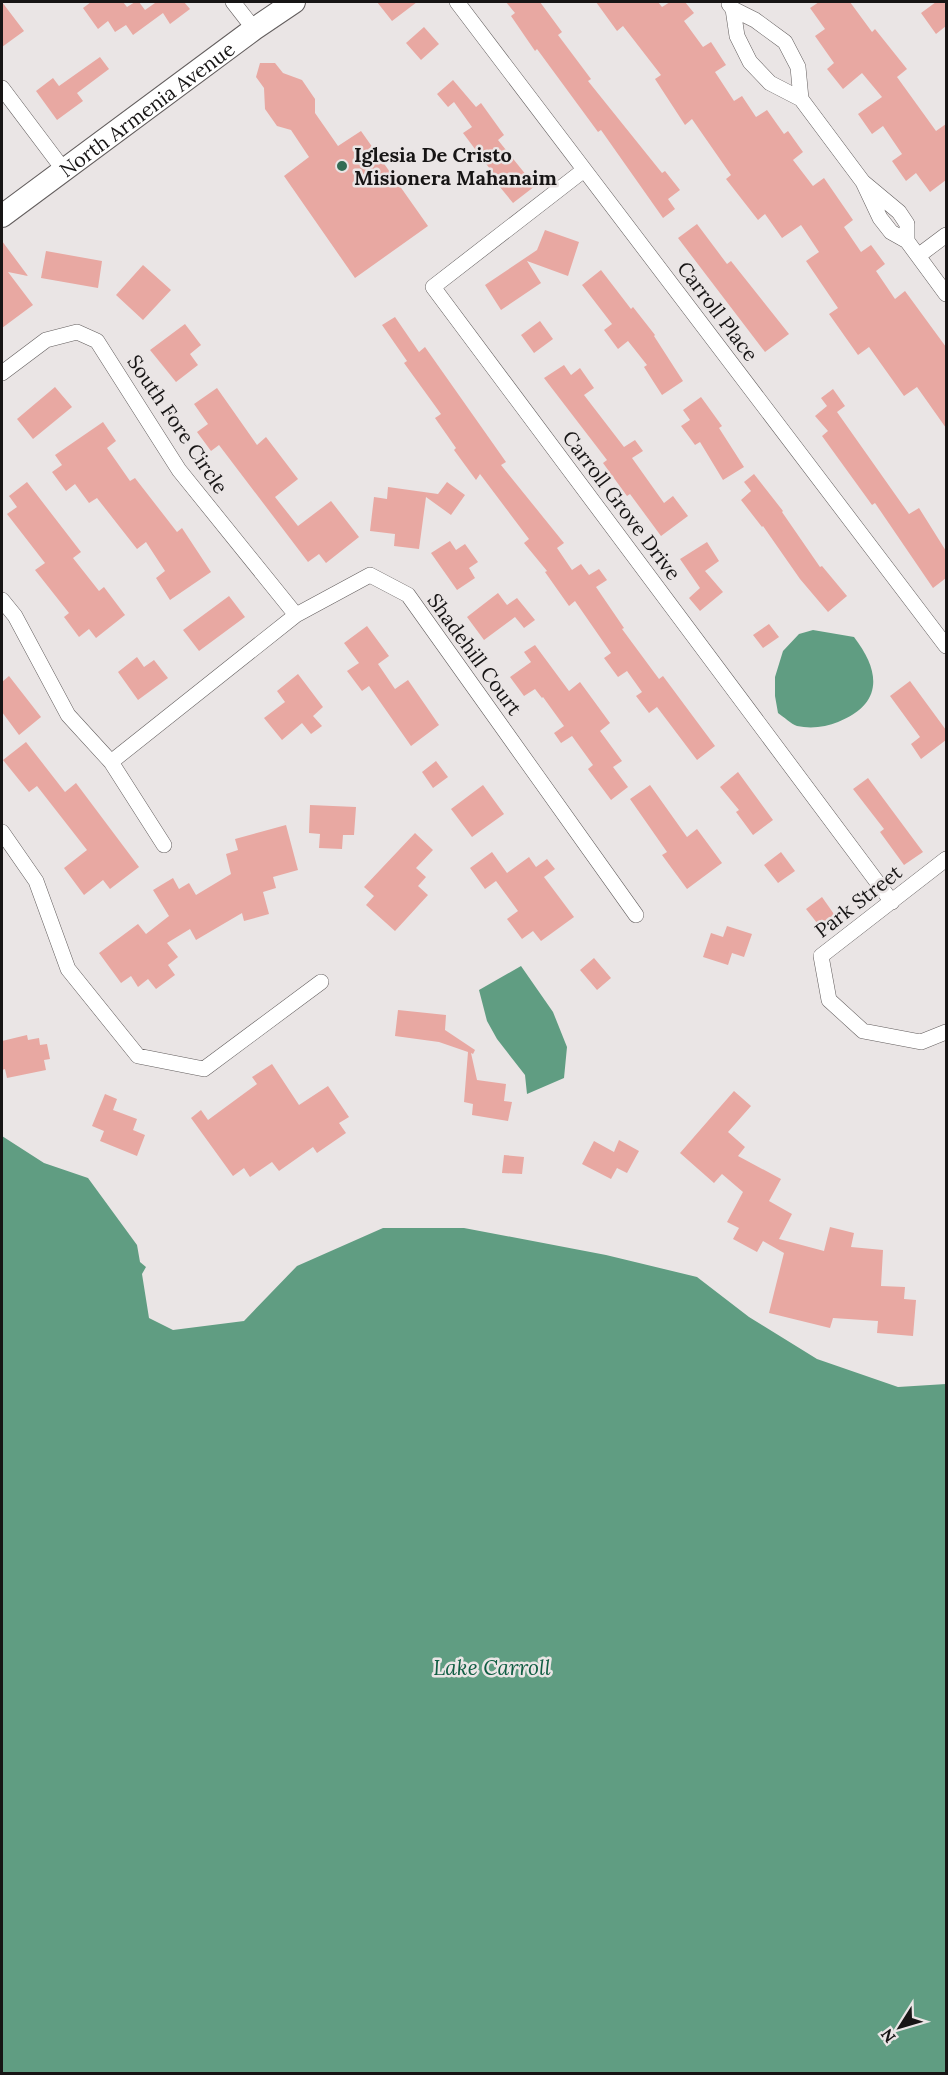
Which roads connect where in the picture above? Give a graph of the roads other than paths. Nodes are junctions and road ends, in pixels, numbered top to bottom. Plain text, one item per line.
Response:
1 (233, 2) edge
2 (294, 2) edge
3 (457, 2) edge
4 (730, 5) edge
5 (254, 29) junction
6 (2, 88) edge
7 (801, 99) junction
8 (63, 169) junction
9 (584, 170) junction
10 (2, 216) edge
11 (946, 235) edge
12 (918, 256) junction
13 (946, 294) edge
14 (2, 373) edge
15 (2, 600) edge
16 (296, 615) junction
17 (946, 646) edge
18 (111, 762) junction
19 (2, 832) edge
20 (164, 845) dead end
21 (946, 859) edge
22 (892, 902) junction
23 (636, 915) dead end
24 (321, 982) dead end
25 (946, 1032) edge

1 - 5 street
2 - 5 main road, North Armenia Avenue
3 - 9 street, Carroll Place
4 - 7 street
4 - 7 street
5 - 8 main road, North Armenia Avenue
6 - 8 street
7 - 12 street
8 - 10 main road, North Armenia Avenue
9 - 17 street, Carroll Place
9 - 22 street, Carroll Grove Drive
11 - 12 street
12 - 13 street
14 - 16 street, South Fore Circle
15 - 18 street
16 - 18 street, Shadehill Court
16 - 23 street, Shadehill Court
18 - 20 street
19 - 24 street
21 - 22 street, Park Street
22 - 25 street, Park Street

